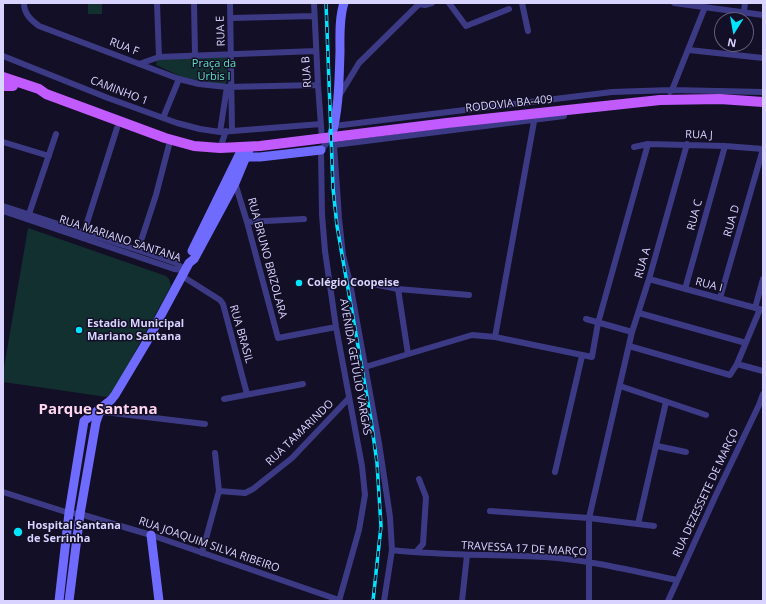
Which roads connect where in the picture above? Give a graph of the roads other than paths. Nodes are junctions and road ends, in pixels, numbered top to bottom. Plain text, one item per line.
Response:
1 (24, 3) edge
2 (158, 3) edge
3 (194, 3) edge
4 (230, 3) edge
5 (314, 3) edge
6 (344, 3) edge
7 (432, 3) edge
8 (448, 3) edge
9 (522, 3) edge
10 (674, 3) edge
11 (745, 3) edge
12 (418, 4) edge
13 (706, 7) junction
14 (508, 9) dead end
15 (744, 12) joint
16 (314, 16) junction
17 (231, 18) junction
18 (528, 31) dead end
19 (689, 50) junction
20 (316, 51) junction
21 (195, 55) junction
22 (232, 55) junction
23 (3, 56) edge
24 (159, 57) junction
25 (763, 58) edge
26 (139, 64) junction
27 (3, 76) edge
28 (179, 79) junction
29 (8, 84) edge
30 (318, 85) junction
31 (229, 87) junction
32 (672, 90) junction
33 (763, 92) edge
34 (339, 96) junction
35 (660, 100) junction
36 (763, 102) edge
37 (535, 116) junction
38 (564, 116) dead end
39 (163, 118) junction
40 (321, 124) junction
41 (334, 126) junction
42 (117, 128) dead end
43 (226, 131) junction
44 (56, 134) dead end
45 (330, 140) junction
46 (3, 142) edge
47 (169, 144) dead end
48 (648, 144) junction
49 (687, 144) junction
50 (725, 146) junction
51 (634, 147) dead end
52 (220, 148) junction
53 (763, 149) edge
54 (321, 150) junction
55 (247, 151) junction
56 (49, 156) junction
57 (235, 183) junction
58 (3, 206) edge
59 (3, 211) edge
60 (29, 214) junction
61 (304, 219) dead end
62 (212, 220) junction
63 (248, 222) junction
64 (84, 232) junction
65 (138, 250) junction
66 (185, 270) junction
67 (649, 279) junction
68 (763, 279) edge
69 (350, 283) junction
70 (398, 289) junction
71 (685, 289) junction
72 (469, 295) dead end
73 (720, 298) junction
74 (759, 309) edge
75 (638, 313) junction
76 (586, 319) dead end
77 (598, 323) junction
78 (336, 327) junction
79 (632, 332) junction
80 (495, 337) junction
81 (746, 343) junction
82 (629, 346) junction
83 (408, 354) junction
84 (582, 356) junction
85 (737, 364) junction
86 (365, 367) junction
87 (763, 371) edge
88 (303, 384) dead end
89 (620, 386) junction
90 (247, 394) junction
91 (763, 394) edge
92 (224, 398) dead end
93 (349, 398) junction
94 (666, 402) junction
95 (761, 404) edge
96 (99, 410) junction
97 (706, 415) dead end
98 (205, 424) dead end
99 (657, 446) junction
100 (686, 452) dead end
101 (215, 453) dead end
102 (555, 472) dead end
103 (419, 479) dead end
104 (219, 491) junction
105 (3, 492) edge
106 (490, 511) dead end
107 (69, 512) junction
108 (80, 514) junction
109 (589, 518) junction
110 (638, 524) junction
111 (654, 526) dead end
112 (150, 535) junction
113 (392, 550) junction
114 (416, 552) junction
115 (202, 553) junction
116 (467, 555) junction
117 (588, 562) junction
118 (677, 580) junction
119 (339, 600) edge
120 (59, 601) edge
121 (69, 601) edge
122 (159, 601) edge
123 (384, 601) edge
124 (462, 601) edge
125 (589, 601) edge
126 (668, 601) edge

1 - 26 street, RUA F
2 - 24 street
3 - 21 street
4 - 17 street, RUA E
5 - 16 street, RUA B
6 - 34 street
7 - 12 street
8 - 14 street
9 - 18 street
10 - 13 street
11 - 15 street
12 - 34 street
13 - 15 street
13 - 19 street
16 - 17 street
16 - 20 street, RUA B
17 - 22 street, RUA E
19 - 25 street
19 - 32 street
20 - 22 street
20 - 30 street, RUA B
21 - 22 street
21 - 24 street
22 - 31 street, RUA E
23 - 39 street, CAMINHO 1
24 - 26 street
26 - 28 street, RUA F
27 - 29 main road, RODOVIA BA-409
28 - 31 street, RUA F
28 - 39 street
29 - 52 main road, RODOVIA BA-409
30 - 31 street, RUA F
30 - 40 street, RUA B
31 - 43 street, RUA E
31 - 43 street
32 - 33 street
32 - 35 street
32 - 41 street
34 - 41 street
35 - 36 main road, RODOVIA BA-409
35 - 37 main road, RODOVIA BA-409
37 - 38 street
37 - 45 main road, RODOVIA BA-409
37 - 80 street
39 - 43 street, CAMINHO 1
40 - 43 street, CAMINHO 1
40 - 45 street, RUA B
41 - 45 street
42 - 64 street
43 - 52 street, RUA E
44 - 56 street
45 - 54 street
45 - 55 main road, RODOVIA BA-409
45 - 69 street, AVENIDA GETÚLIO VARGAS
46 - 56 street
47 - 65 street
48 - 49 street, RUA J
48 - 51 street, RUA J
48 - 77 street
49 - 50 street, RUA J
49 - 67 street, RUA A
50 - 53 street, RUA J
50 - 71 street, RUA C
52 - 55 main road, RODOVIA BA-409
53 - 73 street, RUA D
54 - 55 street
54 - 78 street, AVENIDA GETÚLIO VARGAS
55 - 57 street
55 - 62 street
56 - 60 street
57 - 62 street
57 - 63 street, RUA BRUNO BRIZOLARA
58 - 60 street, RUA MARIANO SANTANA
59 - 66 street, RUA MARIANO SANTANA
60 - 64 street, RUA MARIANO SANTANA
61 - 63 street
62 - 66 street
63 - 78 street, RUA BRUNO BRIZOLARA
64 - 65 street, RUA MARIANO SANTANA
65 - 66 street, RUA MARIANO SANTANA
66 - 90 street, RUA BRASIL
66 - 96 street
67 - 71 street, RUA I
67 - 75 street, RUA A
68 - 74 street
69 - 70 street
69 - 86 street, AVENIDA GETÚLIO VARGAS
70 - 72 street
70 - 83 street
71 - 73 street, RUA I
73 - 74 street, RUA I
74 - 81 street
75 - 79 street, RUA A
75 - 81 street
76 - 77 street
77 - 79 street
77 - 84 street
78 - 93 street, AVENIDA GETÚLIO VARGAS
79 - 82 street, RUA A
80 - 83 street
80 - 84 street
81 - 85 street
82 - 85 street
82 - 89 street, RUA A
83 - 86 street
84 - 102 street
85 - 87 street
86 - 113 street, AVENIDA GETÚLIO VARGAS
88 - 90 street
89 - 94 street
89 - 109 street, RUA A
90 - 92 street
91 - 95 street, RUA DEZESSETE DE MARÇO
93 - 104 street, RUA TAMARINDO
93 - 119 street, AVENIDA GETÚLIO VARGAS
94 - 97 street
94 - 99 street
95 - 118 street, RUA DEZESSETE DE MARÇO
96 - 98 street
96 - 107 street
96 - 108 street
99 - 100 street
99 - 110 street
101 - 104 street
103 - 114 street
104 - 115 street
105 - 107 street, RUA JOAQUIM SILVA RIBEIRO
106 - 109 street
107 - 108 street, RUA JOAQUIM SILVA RIBEIRO
107 - 120 street
108 - 112 street, RUA JOAQUIM SILVA RIBEIRO
108 - 121 street
109 - 110 street
109 - 117 street, RUA A
110 - 111 street
112 - 115 street, RUA JOAQUIM SILVA RIBEIRO
112 - 122 street
113 - 114 street, TRAVESSA 17 DE MARÇO
113 - 123 street, AVENIDA GETÚLIO VARGAS
114 - 116 street, TRAVESSA 17 DE MARÇO
115 - 119 street, RUA JOAQUIM SILVA RIBEIRO
116 - 117 street, TRAVESSA 17 DE MARÇO
116 - 124 street
117 - 118 street, TRAVESSA 17 DE MARÇO
117 - 125 street, RUA A
118 - 126 street, RUA DEZESSETE DE MARÇO

